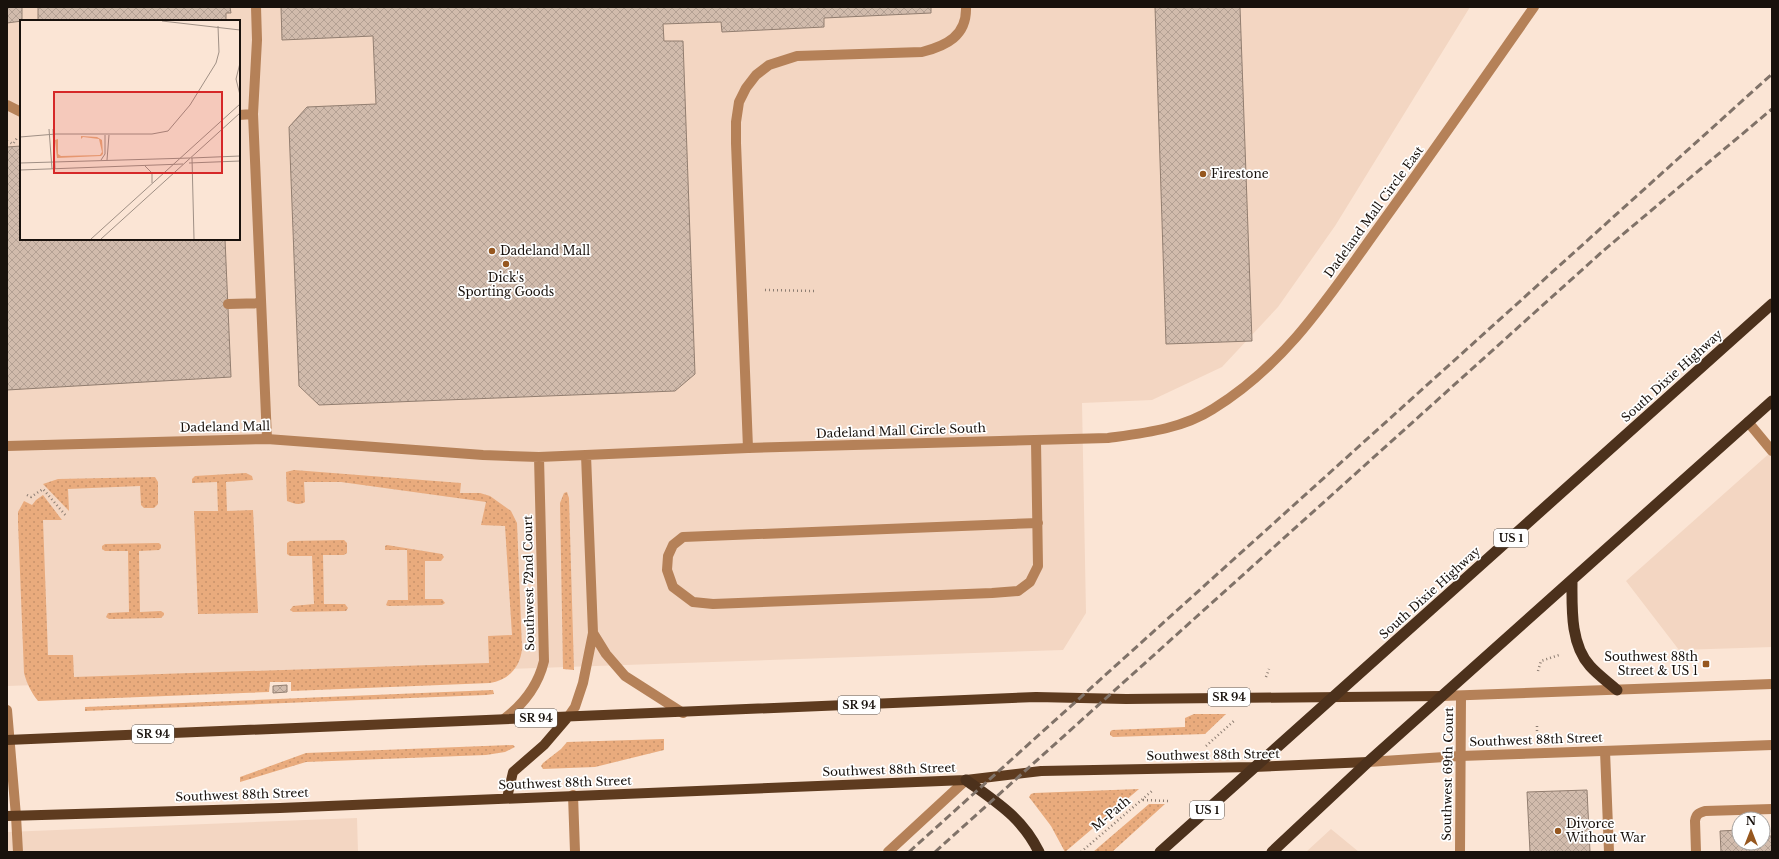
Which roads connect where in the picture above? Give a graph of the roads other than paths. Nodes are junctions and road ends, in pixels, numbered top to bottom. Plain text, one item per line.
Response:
1 (256, 7) edge
2 (966, 7) edge
3 (1534, 7) edge
4 (7, 105) edge
5 (20, 112) edge
6 (253, 114) junction
7 (240, 115) edge
8 (261, 303) junction
9 (228, 304) dead end
10 (1772, 304) edge
11 (1772, 401) edge
12 (1212, 410) joint
13 (1748, 422) junction
14 (267, 439) junction
15 (1036, 441) junction
16 (7, 446) edge
17 (748, 448) junction
18 (1772, 451) edge
19 (586, 455) junction
20 (539, 457) junction
21 (1038, 523) junction
22 (1572, 580) junction
23 (593, 633) junction
24 (1772, 684) edge
25 (1617, 690) junction
26 (1442, 696) junction
27 (1462, 696) junction
28 (1332, 698) junction
29 (7, 710) edge
30 (683, 713) junction
31 (568, 717) junction
32 (504, 719) junction
33 (8, 740) edge
34 (1772, 745) edge
35 (1605, 751) junction
36 (1460, 756) junction
37 (1368, 762) junction
38 (1253, 767) junction
39 (966, 780) junction
40 (573, 795) junction
41 (507, 798) junction
42 (1772, 809) edge
43 (12, 816) edge
44 (18, 852) edge
45 (575, 852) edge
46 (888, 852) edge
47 (1039, 852) edge
48 (1160, 852) edge
49 (1272, 852) edge
50 (1460, 852) edge
51 (1609, 852) edge
52 (1696, 852) edge

1 - 6 street
2 - 17 street
3 - 12 street, Dadeland Mall Circle East
4 - 5 street
6 - 7 street
6 - 8 street
8 - 9 street
8 - 14 street
10 - 28 highway, South Dixie Highway / US 1
11 - 13 highway
12 - 15 street, Dadeland Mall Circle South
13 - 18 street
13 - 22 highway
14 - 16 street, Dadeland Mall
14 - 20 street, Dadeland Mall
15 - 17 street, Dadeland Mall Circle South
15 - 21 street
17 - 19 street, Dadeland Mall Circle South
19 - 20 street, Dadeland Mall
19 - 23 street
20 - 32 street, Southwest 72nd Court
21 - 21 street
22 - 25 highway
22 - 26 highway
23 - 30 street
23 - 31 street
24 - 25 street
25 - 27 street
26 - 27 street
26 - 28 main road
26 - 37 highway
27 - 36 street, Southwest 69th Court
28 - 30 main road, SR 94
28 - 38 highway, South Dixie Highway / US 1
29 - 33 street
30 - 31 main road, SR 94
31 - 32 main road, SR 94
31 - 41 main road
32 - 33 main road, SR 94
33 - 43 street
34 - 35 street, Southwest 88th Street
35 - 36 street, Southwest 88th Street
35 - 51 street
36 - 37 street, Southwest 88th Street
36 - 50 street, Southwest 69th Court
37 - 38 main road, Southwest 88th Street
37 - 49 highway
38 - 39 main road, Southwest 88th Street
38 - 48 highway, South Dixie Highway / US 1
39 - 40 main road, Southwest 88th Street
39 - 46 street
39 - 47 highway
40 - 41 main road, Southwest 88th Street
40 - 45 street
41 - 43 main road, Southwest 88th Street
42 - 52 street
43 - 44 street

